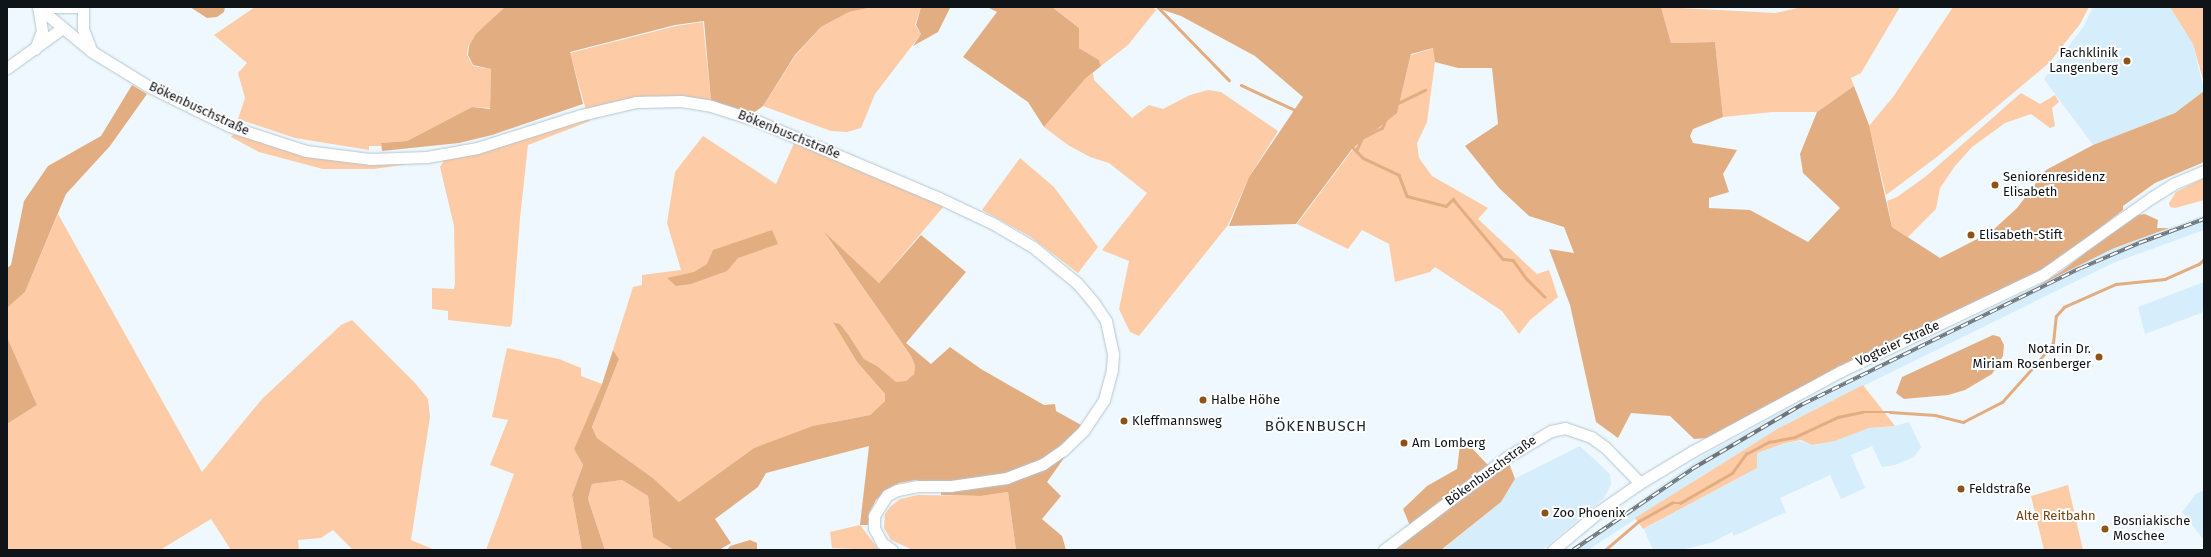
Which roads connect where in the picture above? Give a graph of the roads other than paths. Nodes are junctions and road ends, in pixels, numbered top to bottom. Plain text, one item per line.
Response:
1 (38, 7) edge
2 (62, 29) junction
3 (35, 50) junction
4 (91, 50) junction
5 (7, 68) edge
6 (2204, 171) edge
7 (1640, 483) junction
8 (892, 550) edge
9 (1384, 550) edge
10 (1553, 550) edge

1 - 2 main road, Bökenbuschstraße
1 - 3 main road
1 - 4 main road
2 - 3 main road
2 - 4 main road, Bökenbuschstraße
3 - 5 main road
4 - 8 main road, Bökenbuschstraße
6 - 7 main road, Vogteier Straße
7 - 9 main road, Bökenbuschstraße
7 - 10 main road, Vogteier Straße

